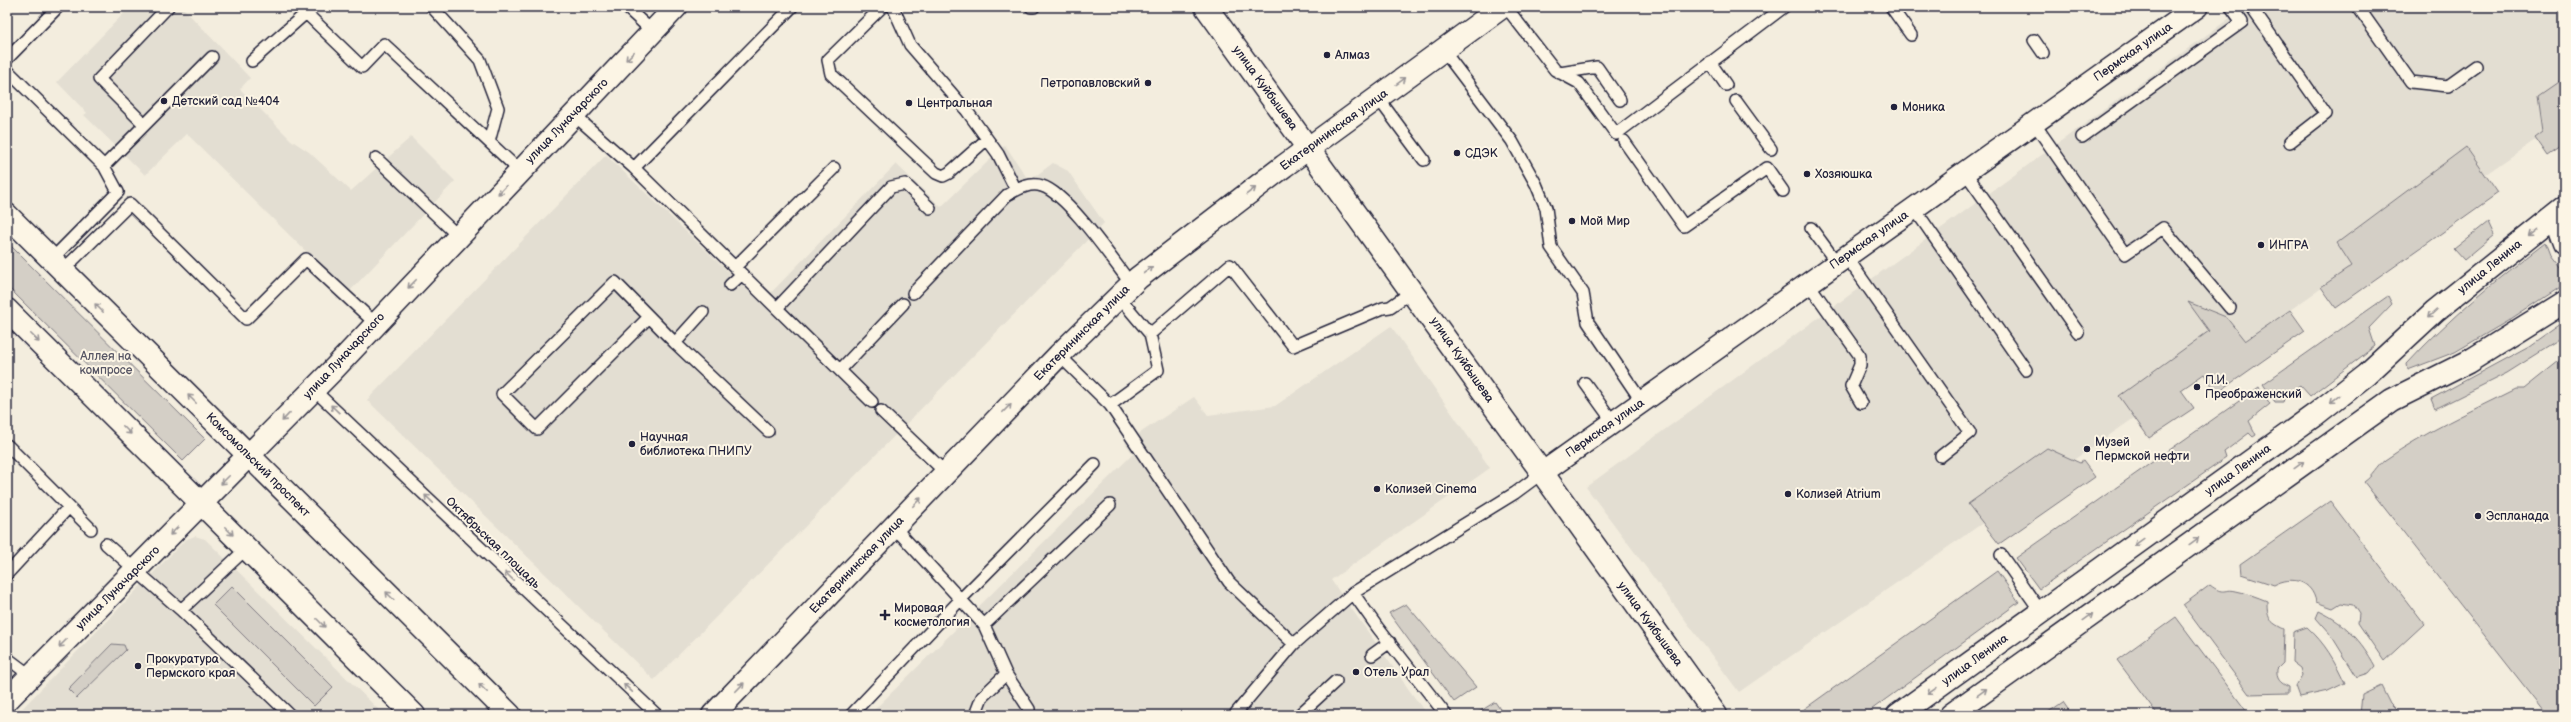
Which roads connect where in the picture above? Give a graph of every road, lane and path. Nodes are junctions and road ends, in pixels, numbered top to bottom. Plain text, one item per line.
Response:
1 (58, 7) edge
2 (168, 7) edge
3 (432, 7) edge
4 (626, 7) edge
5 (792, 7) edge
6 (882, 7) edge
7 (893, 7) edge
8 (1031, 7) edge
9 (1034, 7) edge
10 (1206, 7) edge
11 (1502, 7) edge
12 (1506, 7) edge
13 (1784, 7) edge
14 (1891, 7) edge
15 (2197, 7) edge
16 (2230, 7) edge
17 (2251, 7) edge
18 (2358, 7) edge
19 (669, 10) edge
20 (653, 32) junction
21 (1911, 35) dead end
22 (2034, 40) dead end
23 (1443, 50) junction
24 (2043, 53) dead end
25 (212, 57) dead end
26 (7, 58) edge
27 (252, 61) dead end
28 (1710, 62) junction
29 (2476, 66) dead end
30 (7, 70) edge
31 (1560, 73) junction
32 (1726, 85) dead end
33 (1378, 98) junction
34 (1620, 100) dead end
35 (1736, 101) dead end
36 (574, 115) junction
37 (2034, 123) junction
38 (144, 124) junction
39 (2082, 137) dead end
40 (987, 139) junction
41 (1624, 141) dead end
42 (489, 142) junction
43 (2290, 142) dead end
44 (1310, 148) junction
45 (1771, 149) dead end
46 (376, 158) dead end
47 (1424, 160) dead end
48 (104, 166) junction
49 (634, 168) junction
50 (834, 168) dead end
51 (520, 171) junction
52 (1965, 172) junction
53 (1016, 190) junction
54 (1783, 191) dead end
55 (930, 208) dead end
56 (1914, 208) junction
57 (2564, 208) edge
58 (7, 215) edge
59 (2564, 216) edge
60 (1811, 228) dead end
61 (458, 236) junction
62 (2564, 243) edge
63 (1842, 260) junction
64 (57, 266) junction
65 (738, 270) junction
66 (1808, 284) junction
67 (730, 285) dead end
68 (1125, 290) junction
69 (1413, 291) junction
70 (913, 293) dead end
71 (2564, 302) edge
72 (903, 304) dead end
73 (777, 308) junction
74 (2230, 308) dead end
75 (7, 310) edge
76 (703, 312) dead end
77 (650, 317) junction
78 (375, 323) junction
79 (2078, 332) dead end
80 (1150, 334) junction
81 (674, 343) junction
82 (1059, 354) junction
83 (840, 370) junction
84 (2026, 370) dead end
85 (1584, 383) dead end
86 (313, 389) junction
87 (872, 402) dead end
88 (1642, 402) junction
89 (1861, 403) dead end
90 (1110, 405) junction
91 (881, 411) dead end
92 (1613, 422) junction
93 (768, 431) dead end
94 (7, 445) edge
95 (1941, 456) dead end
96 (249, 457) junction
97 (1095, 464) dead end
98 (946, 472) junction
99 (1542, 473) junction
100 (202, 503) junction
101 (1110, 505) dead end
102 (69, 507) junction
103 (894, 527) junction
104 (91, 529) dead end
105 (106, 544) dead end
106 (247, 548) junction
107 (2001, 555) dead end
108 (136, 570) junction
109 (7, 574) edge
110 (1354, 593) junction
111 (961, 599) junction
112 (181, 610) junction
113 (2041, 612) junction
114 (984, 626) junction
115 (1390, 642) junction
116 (1294, 644) junction
117 (1372, 655) dead end
118 (7, 658) edge
119 (1006, 674) junction
120 (31, 676) junction
121 (1336, 681) dead end
122 (7, 700) edge
123 (1236, 713) dead end
124 (1953, 714) edge
125 (290, 715) edge
126 (414, 715) edge
127 (510, 715) edge
128 (657, 715) edge
129 (713, 715) edge
130 (852, 715) edge
131 (975, 715) edge
132 (1027, 715) edge
133 (1299, 715) edge
134 (1446, 715) edge
135 (1716, 715) edge
136 (1898, 715) edge

1 - 26 lane
2 - 38 lane
3 - 42 lane
4 - 20 lane
5 - 49 lane
6 - 40 lane
7 - 40 lane
8 - 9 lane
10 - 44 main road, улица Куйбышева
11 - 23 main road, Екатерининская улица
12 - 31 lane
13 - 28 lane
14 - 21 lane
15 - 37 street, Пермская улица
16 - 39 lane
17 - 43 lane
18 - 29 lane
19 - 20 main road, улица Луначарского
20 -> 36 main road, улица Луначарского
22 - 24 lane
33 -> 23 main road, Екатерининская улица
23 - 88 lane
25 - 38 lane
27 - 42 lane
28 - 31 lane
28 - 32 lane
30 - 48 lane
31 - 34 lane
33 - 44 main road, Екатерининская улица
33 - 47 lane
35 - 45 lane
36 - 49 lane
36 - 51 main road, улица Луначарского
37 - 52 street, Пермская улица
37 - 74 lane
38 - 48 lane
40 - 53 lane
41 - 54 lane
42 - 51 lane
68 -> 44 main road, Екатерининская улица
44 - 69 main road, улица Куйбышева
46 - 61 lane
48 - 64 lane
49 - 65 lane
50 - 65 lane
51 -> 61 main road, улица Луначарского
52 - 56 street, Пермская улица
52 - 79 lane
53 - 68 lane
53 - 70 lane
55 - 73 lane
56 - 63 street, Пермская улица
56 - 84 lane
57 -> 113 main road, улица Ленина
58 - 64 main road, Комсомольский проспект
59 - 62 main road
60 - 63 lane
61 -> 78 main road, улица Луначарского
63 - 66 street, Пермская улица
63 - 95 lane
64 - 78 lane
96 -> 64 main road, Комсомольский проспект
65 - 67 lane
65 - 73 lane
66 - 88 street, Пермская улица
66 - 89 lane
68 - 80 lane
68 - 82 main road, Екатерининская улица
69 - 80 lane
69 - 99 main road, улица Куйбышева
124 -> 71 main road
72 - 83 lane
73 - 83 lane
75 -> 100 main road
76 - 81 lane
77 - 77 lane
77 - 81 lane
78 - 86 main road, улица Луначарского
80 - 90 lane
81 - 93 lane
82 - 90 lane
98 -> 82 main road, Екатерининская улица
83 - 87 lane
85 - 92 lane
86 -> 96 main road, улица Луначарского
128 -> 86 lane, Октябрьская площадь
88 - 92 street, Пермская улица
90 - 116 lane
91 - 98 lane
92 - 99 street, Пермская улица
94 - 102 lane
96 -> 100 main road, улица Луначарского
127 -> 96 main road, Комсомольский проспект
97 - 111 lane
103 -> 98 main road, Екатерининская улица
99 - 110 lane
99 - 135 main road, улица Куйбышева
100 -> 106 main road
100 -> 108 main road, улица Луначарского
101 - 114 lane
102 - 104 lane
102 - 109 lane
103 - 111 lane
129 -> 103 main road, Екатерининская улица
105 - 108 lane
106 - 112 lane
106 -> 126 main road
107 - 113 lane
108 - 112 lane
108 -> 120 main road, улица Луначарского
110 - 115 lane
110 - 116 lane
111 - 114 lane
111 - 130 lane
112 - 125 lane
113 -> 136 main road, улица Ленина
114 - 119 lane
115 - 117 lane
115 - 134 lane
116 - 123 lane
118 - 120 lane
119 - 131 lane
119 - 132 lane
120 - 122 main road, улица Луначарского
121 - 133 lane

